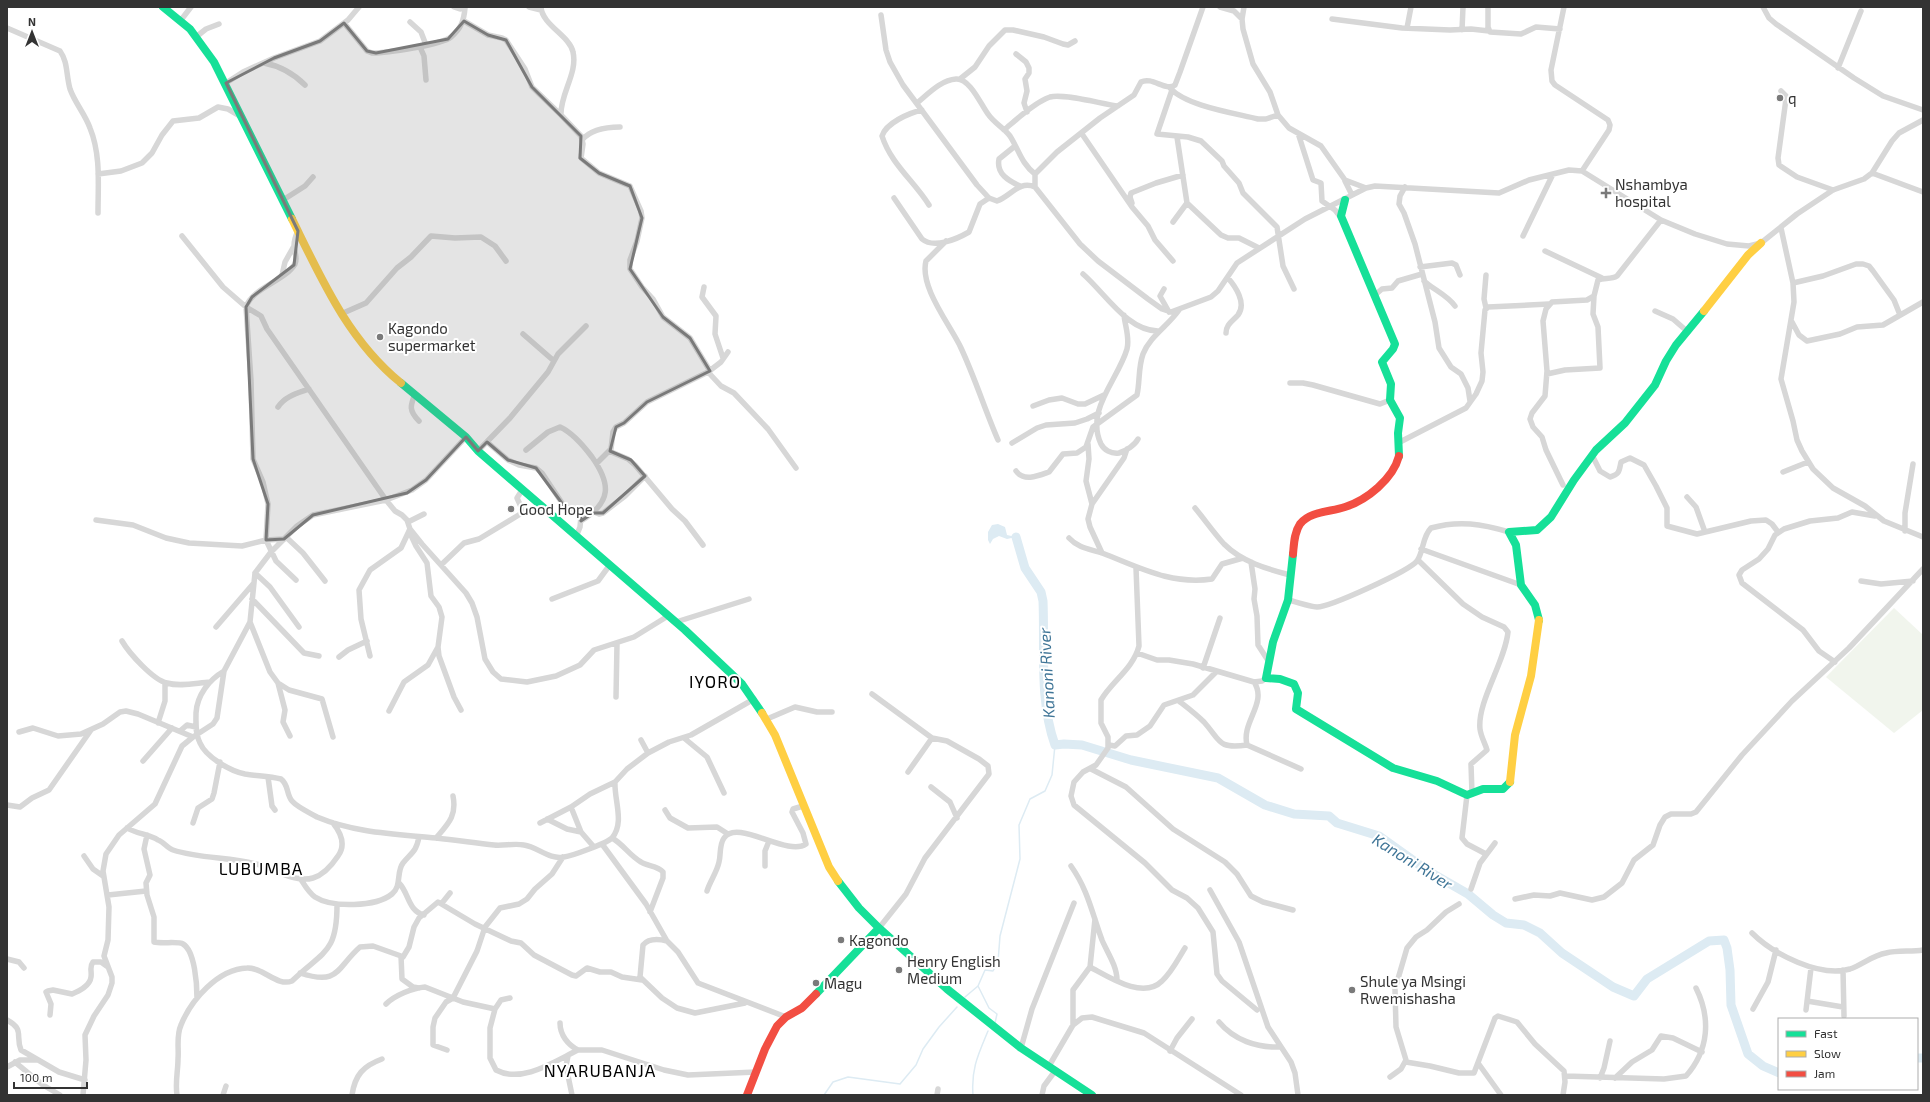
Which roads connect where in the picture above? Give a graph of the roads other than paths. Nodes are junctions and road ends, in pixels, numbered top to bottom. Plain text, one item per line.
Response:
1 (163, 7) edge
2 (191, 7) edge
3 (359, 7) edge
4 (454, 7) edge
5 (465, 7) edge
6 (530, 7) edge
7 (1203, 7) edge
8 (1220, 7) edge
9 (1244, 7) edge
10 (1411, 7) edge
11 (1463, 7) edge
12 (1488, 7) edge
13 (1564, 7) edge
14 (1763, 7) edge
15 (541, 8) edge
16 (1861, 11) dead end
17 (881, 15) dead end
18 (1242, 19) junction
19 (1332, 19) dead end
20 (181, 20) junction
21 (464, 21) junction
22 (410, 22) dead end
23 (344, 23) junction
24 (220, 24) dead end
25 (7, 28) edge
26 (1407, 28) junction
27 (1560, 29) junction
28 (1462, 30) junction
29 (1489, 31) junction
30 (196, 37) junction
31 (1075, 41) dead end
32 (426, 45) junction
33 (420, 46) junction
34 (1016, 54) dead end
35 (264, 63) junction
36 (1838, 68) junction
37 (960, 79) junction
38 (426, 80) dead end
39 (226, 83) junction
40 (305, 85) dead end
41 (1170, 88) junction
42 (1780, 92) dead end
43 (917, 103) junction
44 (1118, 106) junction
45 (922, 110) junction
46 (1923, 110) edge
47 (1027, 112) junction
48 (561, 115) junction
49 (1278, 115) junction
50 (242, 118) junction
51 (1923, 120) edge
52 (620, 127) dead end
53 (1004, 130) junction
54 (1298, 133) junction
55 (1082, 134) junction
56 (1178, 137) junction
57 (582, 140) junction
58 (1015, 146) junction
59 (1582, 171) junction
60 (1872, 173) junction
61 (98, 174) junction
62 (1035, 174) junction
63 (1553, 174) junction
64 (1183, 175) junction
65 (313, 177) dead end
66 (1345, 180) junction
67 (1020, 186) junction
68 (1035, 187) junction
69 (1405, 187) junction
70 (1366, 188) junction
71 (1833, 190) junction
72 (1923, 192) edge
73 (894, 198) dead end
74 (989, 198) junction
75 (1349, 198) junction
76 (283, 200) junction
77 (1187, 203) junction
78 (929, 205) dead end
79 (1330, 206) junction
80 (1134, 210) junction
81 (98, 213) dead end
82 (1343, 220) junction
83 (1661, 220) junction
84 (1173, 222) dead end
85 (1781, 228) junction
86 (298, 231) junction
87 (182, 236) dead end
88 (1278, 236) junction
89 (1522, 236) dead end
90 (946, 241) junction
91 (1761, 243) junction
92 (294, 246) junction
93 (1259, 248) junction
94 (1545, 251) dead end
95 (506, 261) dead end
96 (1172, 261) dead end
97 (1420, 267) junction
98 (1083, 274) dead end
99 (1422, 274) junction
100 (282, 275) junction
101 (1460, 275) dead end
102 (1486, 275) dead end
103 (1228, 278) junction
104 (1602, 278) junction
105 (1424, 280) junction
106 (1793, 283) junction
107 (704, 287) dead end
108 (1164, 289) dead end
109 (1294, 289) dead end
110 (1375, 295) junction
111 (1594, 296) junction
112 (1923, 302) edge
113 (1549, 304) junction
114 (1454, 306) dead end
115 (246, 307) junction
116 (1486, 308) junction
117 (1179, 310) junction
118 (1655, 311) dead end
119 (1170, 312) junction
120 (341, 314) junction
121 (1124, 315) junction
122 (1900, 315) junction
123 (1792, 322) junction
124 (586, 326) dead end
125 (1159, 332) junction
126 (1688, 332) junction
127 (1226, 333) dead end
128 (523, 334) dead end
129 (728, 352) dead end
130 (723, 358) junction
131 (554, 361) junction
132 (709, 371) junction
133 (1547, 374) junction
134 (1290, 383) dead end
135 (309, 389) junction
136 (415, 394) junction
137 (1104, 395) junction
138 (1390, 400) junction
139 (1470, 401) junction
140 (1034, 406) dead end
141 (278, 407) dead end
142 (1099, 412) junction
143 (419, 421) dead end
144 (1098, 423) junction
145 (466, 437) junction
146 (1138, 439) dead end
147 (998, 440) dead end
148 (487, 442) junction
149 (1400, 442) junction
150 (1012, 443) dead end
151 (1088, 444) junction
152 (1127, 449) junction
153 (526, 450) dead end
154 (478, 451) junction
155 (609, 451) junction
156 (1592, 455) junction
157 (1808, 462) junction
158 (597, 463) junction
159 (1913, 464) dead end
160 (796, 468) dead end
161 (1016, 471) dead end
162 (1784, 472) dead end
163 (645, 476) junction
164 (1563, 485) dead end
165 (522, 490) junction
166 (1687, 497) dead end
167 (386, 500) junction
168 (1092, 504) junction
169 (1195, 508) dead end
170 (594, 512) junction
171 (424, 514) dead end
172 (1876, 516) junction
173 (96, 520) dead end
174 (581, 521) junction
175 (408, 522) junction
176 (410, 530) junction
177 (1905, 531) junction
178 (1509, 532) junction
179 (1705, 532) junction
180 (1778, 532) junction
181 (576, 537) junction
182 (1923, 537) edge
183 (285, 538) junction
184 (1069, 538) dead end
185 (266, 540) junction
186 (703, 545) dead end
187 (1421, 549) junction
188 (271, 552) junction
189 (1102, 554) junction
190 (1243, 558) junction
191 (1418, 560) junction
192 (1251, 562) junction
193 (441, 565) junction
194 (609, 566) junction
195 (1136, 568) junction
196 (1923, 569) edge
197 (255, 574) junction
198 (1290, 575) junction
199 (296, 580) dead end
200 (325, 581) dead end
201 (1861, 581) dead end
202 (1913, 581) junction
203 (253, 584) junction
204 (1521, 585) junction
205 (252, 599) junction
206 (552, 599) dead end
207 (749, 600) dead end
208 (1288, 600) junction
209 (668, 616) junction
210 (1220, 618) dead end
211 (250, 622) junction
212 (676, 622) junction
213 (216, 627) dead end
214 (299, 628) dead end
215 (122, 641) dead end
216 (366, 641) junction
217 (617, 644) junction
218 (438, 647) junction
219 (1137, 653) junction
220 (319, 656) dead end
221 (370, 656) dead end
222 (339, 657) dead end
223 (1268, 662) junction
224 (1835, 662) junction
225 (1203, 668) junction
226 (224, 671) junction
227 (1216, 672) junction
228 (1266, 678) junction
229 (210, 682) junction
230 (1254, 682) junction
231 (165, 683) junction
232 (278, 683) junction
233 (872, 694) dead end
234 (616, 697) dead end
235 (754, 699) junction
236 (1180, 701) junction
237 (461, 710) dead end
238 (389, 711) dead end
239 (832, 712) dead end
240 (767, 719) junction
241 (158, 723) junction
242 (196, 727) junction
243 (172, 728) junction
244 (91, 730) junction
245 (180, 731) junction
246 (19, 732) dead end
247 (195, 735) junction
248 (290, 736) dead end
249 (333, 737) dead end
250 (684, 738) junction
251 (932, 738) junction
252 (641, 740) dead end
253 (1247, 744) junction
254 (1109, 745) junction
255 (648, 753) junction
256 (143, 761) dead end
257 (220, 762) junction
258 (1091, 769) junction
259 (1301, 769) dead end
260 (908, 772) dead end
261 (268, 777) junction
262 (615, 782) junction
263 (931, 787) dead end
264 (724, 793) dead end
265 (1470, 794) junction
266 (453, 796) dead end
267 (7, 806) edge
268 (803, 806) junction
269 (571, 807) junction
270 (275, 810) dead end
271 (665, 810) dead end
272 (957, 818) junction
273 (547, 819) junction
274 (193, 823) dead end
275 (333, 823) junction
276 (540, 823) dead end
277 (127, 828) junction
278 (581, 832) junction
279 (728, 834) junction
280 (146, 835) junction
281 (419, 837) junction
282 (436, 838) junction
283 (612, 838) junction
284 (769, 841) junction
285 (602, 844) junction
286 (1495, 844) dead end
287 (594, 847) junction
288 (1486, 854) junction
289 (84, 856) dead end
290 (563, 858) junction
291 (765, 866) dead end
292 (1071, 866) dead end
293 (103, 876) junction
294 (300, 878) junction
295 (399, 883) junction
296 (1471, 889) dead end
297 (1210, 890) dead end
298 (146, 891) junction
299 (707, 891) dead end
300 (450, 893) dead end
301 (108, 895) junction
302 (1515, 899) dead end
303 (442, 903) junction
304 (1074, 903) dead end
305 (1459, 904) dead end
306 (337, 905) junction
307 (1293, 910) dead end
308 (650, 912) junction
309 (424, 915) junction
310 (1095, 919) junction
311 (485, 927) junction
312 (879, 928) junction
313 (1752, 933) dead end
314 (667, 941) junction
315 (1185, 948) dead end
316 (1776, 950) junction
317 (1923, 950) edge
318 (402, 957) junction
319 (7, 959) edge
320 (108, 967) junction
321 (1090, 967) junction
322 (24, 968) dead end
323 (1811, 968) junction
324 (1842, 970) junction
325 (300, 973) junction
326 (642, 980) junction
327 (1116, 980) junction
328 (419, 988) junction
329 (1696, 988) dead end
330 (197, 998) junction
331 (453, 998) junction
332 (510, 998) dead end
333 (1807, 1001) junction
334 (745, 1002) junction
335 (386, 1004) dead end
336 (1843, 1007) junction
337 (495, 1009) junction
338 (1753, 1009) dead end
339 (1257, 1010) dead end
340 (1806, 1010) dead end
341 (50, 1015) dead end
342 (1844, 1016) dead end
343 (786, 1017) junction
344 (1192, 1019) dead end
345 (7, 1020) edge
346 (1219, 1022) dead end
347 (560, 1023) dead end
348 (1073, 1025) junction
349 (1610, 1041) dead end
350 (1280, 1047) junction
351 (1021, 1048) junction
352 (447, 1050) dead end
353 (578, 1050) junction
354 (1170, 1051) junction
355 (1702, 1052) junction
356 (568, 1056) junction
357 (382, 1059) dead end
358 (39, 1060) junction
359 (15, 1062) junction
360 (1406, 1062) junction
361 (1478, 1063) junction
362 (7, 1067) edge
363 (1052, 1069) junction
364 (756, 1072) junction
365 (1566, 1076) junction
366 (1390, 1077) dead end
367 (1600, 1078) junction
368 (1615, 1078) junction
369 (85, 1080) junction
370 (226, 1086) dead end
371 (60, 1095) edge
372 (83, 1095) edge
373 (176, 1095) edge
374 (223, 1095) edge
375 (352, 1095) edge
376 (572, 1095) edge
377 (747, 1095) edge
378 (1042, 1095) edge
379 (1092, 1095) edge
380 (1241, 1095) edge
381 (1298, 1095) edge
382 (1501, 1095) edge
383 (1563, 1095) edge

1 - 20 main road
2 - 20 street
3 - 23 street
4 - 5 street
5 - 21 street
6 - 15 street
7 - 41 street
8 - 18 street
9 - 18 street
10 - 26 street
11 - 28 street
12 - 29 street
13 - 27 street
14 - 36 street
15 - 48 street
16 - 36 street
17 - 43 street
18 - 49 street
19 - 26 street
20 - 30 main road
21 - 32 street
21 - 48 street
22 - 32 street
23 - 33 street
23 - 35 street
24 - 30 street
25 - 61 street
26 - 28 street
27 - 29 street
27 - 59 street
28 - 29 street
30 - 39 main road
31 - 37 street
32 - 33 street
33 - 38 street
34 - 47 street
35 - 39 street
35 - 40 street
36 - 46 street
37 - 43 street
37 - 53 street
39 - 50 main road
41 - 44 street
41 - 49 street
41 - 56 street
42 - 71 street
43 - 45 street
44 - 47 street
44 - 55 street
45 - 74 street
45 - 78 street
47 - 53 street
48 - 57 street
49 - 54 street
50 - 61 street
50 - 76 main road
51 - 60 street
52 - 57 street
53 - 58 street
54 - 66 street
54 - 79 street
55 - 62 street
55 - 80 street
56 - 64 street
56 - 88 street
57 - 132 street
58 - 62 street
58 - 67 street
59 - 63 street
59 - 83 street
60 - 71 street
60 - 72 street
61 - 81 street
62 - 68 street
63 - 69 street
63 - 89 street
64 - 77 street
64 - 80 street
65 - 76 street
66 - 70 street
66 - 75 street
67 - 68 street
67 - 74 street
68 - 119 street
69 - 70 street
69 - 97 street
70 - 75 street
71 - 85 street
73 - 90 street
74 - 90 street
75 - 79 street
75 - 82 main road
76 - 86 main road
77 - 84 street
77 - 93 street
79 - 82 street
79 - 88 street
80 - 96 street
82 - 110 main road
83 - 91 street
83 - 104 street
85 - 91 street
85 - 106 street
86 - 92 street
86 - 120 main road
87 - 115 street
88 - 93 street
88 - 109 street
90 - 147 street
91 - 126 main road
92 - 100 street
92 - 100 street
93 - 103 street
94 - 104 street
95 - 120 street
97 - 99 street
97 - 101 street
98 - 121 street
99 - 105 street
99 - 110 street
100 - 115 street
102 - 116 street
103 - 117 street
103 - 127 street
104 - 111 street
105 - 114 street
105 - 139 street
106 - 122 street
106 - 123 street
107 - 130 street
108 - 119 street
110 - 138 main road
111 - 113 street
111 - 133 street
112 - 122 street
113 - 116 street
113 - 133 street
115 - 135 street
115 - 185 street
116 - 139 street
117 - 119 street
117 - 125 street
118 - 126 street
120 - 136 main road
121 - 125 street
121 - 137 street
122 - 123 street
123 - 157 street
124 - 131 street
125 - 144 street
126 - 156 main road
128 - 131 street
129 - 130 street
130 - 132 street
131 - 148 street
132 - 155 street
132 - 160 street
133 - 164 street
134 - 138 street
135 - 141 street
135 - 167 street
136 - 143 street
136 - 145 main road
137 - 140 street
137 - 142 street
138 - 149 main road
139 - 149 street
142 - 144 street
142 - 150 street
144 - 151 street
144 - 152 street
145 - 154 main road
145 - 167 street
146 - 152 street
148 - 154 street
148 - 174 street
149 - 198 main road
151 - 161 street
151 - 168 street
152 - 168 street
153 - 158 street
154 - 165 main road
155 - 158 street
155 - 163 street
156 - 178 main road
156 - 179 street
157 - 162 street
157 - 172 street
158 - 170 street
159 - 177 street
163 - 170 street
163 - 186 street
165 - 181 main road
165 - 193 street
166 - 179 street
167 - 175 street
167 - 183 street
168 - 189 street
169 - 190 street
170 - 174 street
171 - 175 street
172 - 177 street
172 - 180 street
173 - 185 street
174 - 181 street
175 - 176 street
176 - 193 street
176 - 216 street
176 - 218 street
177 - 182 street
178 - 187 street
178 - 204 main road
179 - 180 street
180 - 224 street
181 - 194 main road
183 - 185 street
183 - 188 street
183 - 200 street
184 - 189 street
185 - 188 street
187 - 191 street
187 - 204 street
188 - 197 street
188 - 199 street
189 - 195 street
190 - 192 street
190 - 195 street
191 - 208 street
191 - 265 street
192 - 198 street
192 - 223 street
193 - 217 street
194 - 206 street
194 - 209 main road
195 - 219 street
196 - 202 street
197 - 203 street
197 - 214 street
198 - 208 main road
201 - 202 street
202 - 224 street
203 - 205 street
203 - 213 street
204 - 265 main road
205 - 211 street
205 - 220 street
207 - 212 street
208 - 223 main road
209 - 212 main road
209 - 217 street
210 - 225 street
211 - 226 street
211 - 232 street
212 - 235 main road
215 - 231 street
216 - 221 street
216 - 222 street
217 - 234 street
218 - 237 street
218 - 238 street
219 - 225 street
219 - 254 street
223 - 228 main road
224 - 302 street
225 - 227 street
226 - 229 street
226 - 247 street
227 - 230 street
227 - 236 street
228 - 230 street
228 - 265 main road
229 - 231 street
229 - 242 street
230 - 253 street
231 - 241 street
232 - 248 street
232 - 249 street
233 - 251 street
235 - 240 main road
235 - 250 street
236 - 253 street
236 - 254 street
239 - 240 street
240 - 268 main road
241 - 243 street
241 - 244 street
242 - 245 street
242 - 247 street
243 - 245 street
243 - 256 street
244 - 246 street
244 - 267 street
245 - 247 street
247 - 257 street
247 - 277 street
250 - 255 street
250 - 264 street
251 - 260 street
251 - 272 street
252 - 255 street
253 - 259 street
254 - 258 street
255 - 262 street
257 - 261 street
257 - 274 street
258 - 307 street
258 - 339 street
261 - 270 street
261 - 275 street
262 - 269 street
262 - 283 street
263 - 272 street
265 - 288 street
266 - 282 street
268 - 284 street
268 - 312 main road
269 - 273 street
269 - 278 street
271 - 279 street
272 - 312 street
273 - 276 street
273 - 278 street
275 - 281 street
275 - 294 street
277 - 280 street
277 - 293 street
278 - 287 street
279 - 284 street
279 - 299 street
280 - 294 street
280 - 298 street
281 - 282 street
281 - 295 street
282 - 290 street
283 - 285 street
283 - 308 street
284 - 291 street
285 - 287 street
285 - 308 street
286 - 288 street
287 - 290 street
288 - 296 street
289 - 293 street
290 - 311 street
292 - 310 street
293 - 301 street
294 - 306 street
295 - 306 street
295 - 309 street
297 - 350 street
298 - 301 street
298 - 330 street
300 - 303 street
301 - 320 street
303 - 309 street
303 - 311 street
304 - 351 street
305 - 360 street
306 - 325 street
308 - 314 street
309 - 318 street
310 - 321 street
310 - 327 street
311 - 326 street
311 - 331 street
312 - 343 main road
312 - 351 main road
313 - 316 street
314 - 326 street
314 - 334 street
315 - 327 street
316 - 323 street
316 - 338 street
317 - 324 street
318 - 325 street
318 - 328 street
319 - 322 street
320 - 341 street
320 - 369 street
321 - 327 street
321 - 348 street
323 - 324 street
323 - 333 street
324 - 336 street
325 - 330 street
326 - 334 street
328 - 331 street
328 - 335 street
329 - 355 street
330 - 373 street
331 - 337 street
331 - 352 street
332 - 337 street
333 - 336 street
333 - 340 street
334 - 343 street
336 - 342 street
337 - 356 street
343 - 364 main road
344 - 354 street
345 - 358 street
346 - 350 street
347 - 353 street
348 - 354 street
348 - 363 street
349 - 367 street
350 - 381 street
351 - 363 main road
353 - 356 street
353 - 364 street
354 - 380 street
355 - 368 street
355 - 368 street
356 - 376 street
357 - 375 street
358 - 359 street
358 - 369 street
359 - 362 street
359 - 371 street
360 - 361 street
360 - 366 street
361 - 365 street
361 - 382 street
363 - 378 street
363 - 379 main road
364 - 377 main road
365 - 367 street
365 - 383 street
367 - 368 street
369 - 372 street
370 - 374 street

